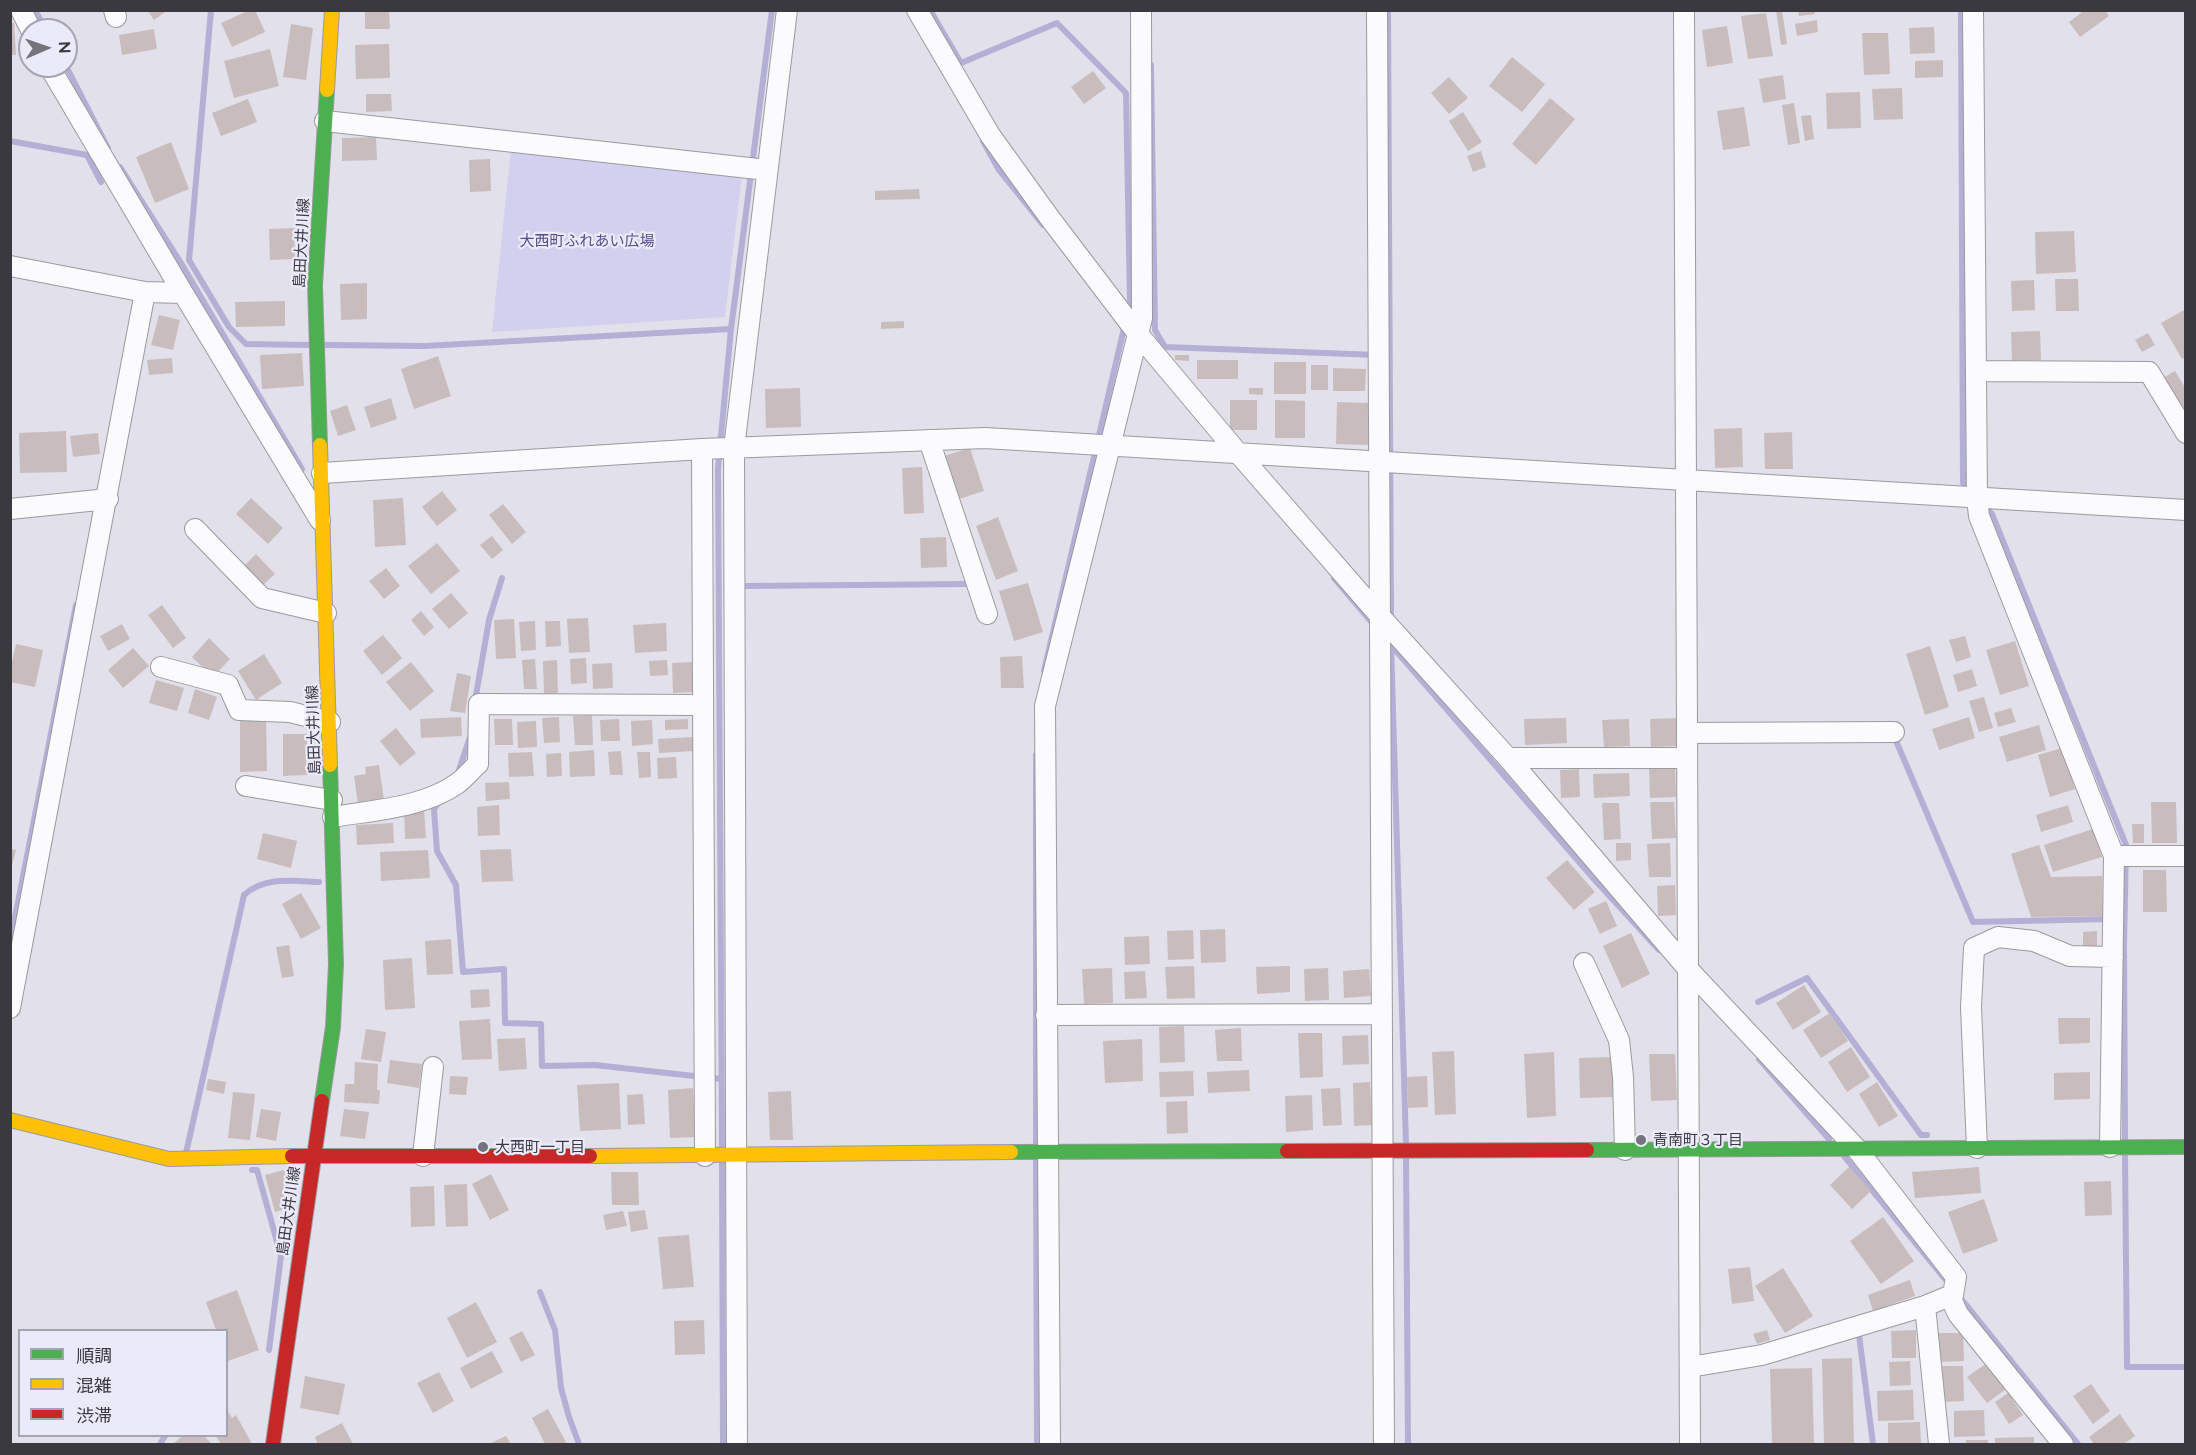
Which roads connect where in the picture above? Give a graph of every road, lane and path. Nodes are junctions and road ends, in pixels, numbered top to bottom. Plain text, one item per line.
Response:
1 (332, 10) edge
2 (787, 10) edge
3 (917, 10) edge
4 (1141, 10) edge
5 (1377, 10) edge
6 (1684, 10) edge
7 (1973, 10) edge
8 (56, 78) edge
9 (325, 121) junction
10 (767, 170) junction
11 (10, 266) edge
12 (145, 292) junction
13 (183, 292) junction
14 (1138, 334) junction
15 (1976, 371) junction
16 (2186, 433) edge
17 (929, 440) junction
18 (1111, 446) junction
19 (734, 448) junction
20 (702, 449) junction
21 (1238, 453) junction
22 (1378, 461) junction
23 (322, 473) junction
24 (1686, 479) junction
25 (1977, 498) junction
26 (108, 499) junction
27 (10, 509) edge
28 (2186, 510) edge
29 (323, 525) junction
30 (195, 529) dead end
31 (326, 613) junction
32 (987, 614) dead end
33 (1379, 615) junction
34 (161, 667) dead end
35 (703, 705) junction
36 (330, 722) junction
37 (1894, 732) dead end
38 (1687, 733) junction
39 (1508, 758) junction
40 (1687, 758) junction
41 (246, 786) dead end
42 (333, 808) junction
43 (2114, 856) junction
44 (2186, 856) edge
45 (2113, 957) junction
46 (1584, 963) dead end
47 (1688, 969) junction
48 (10, 1008) edge
49 (1382, 1014) junction
50 (1046, 1015) junction
51 (433, 1067) dead end
52 (10, 1120) edge
53 (2110, 1147) junction
54 (2186, 1147) edge
55 (1856, 1148) junction
56 (1977, 1148) junction
57 (1625, 1150) junction
58 (1689, 1150) junction
59 (1383, 1151) junction
60 (1047, 1152) junction
61 (314, 1156) junction
62 (423, 1156) junction
63 (705, 1156) junction
64 (738, 1156) junction
65 (1952, 1296) junction
66 (1925, 1306) junction
67 (1690, 1367) junction
68 (2049, 1436) edge
69 (273, 1444) edge
70 (737, 1444) edge
71 (1050, 1444) edge
72 (1384, 1444) edge
73 (1690, 1444) edge
74 (1939, 1444) edge
75 (2063, 1444) edge

1 - 9 street, 島田大井川線
2 - 10 street
3 - 14 street
4 - 14 street
5 - 22 street
6 - 24 street
7 - 15 street
8 - 13 street
9 - 10 street
9 - 23 street, 島田大井川線
10 - 19 street
11 - 12 street
12 - 13 street
12 - 26 street
13 - 29 street
14 - 18 street
14 - 21 street
15 - 16 street
15 - 25 street
17 - 18 street
17 - 19 street
17 - 32 street
18 - 21 street
18 - 50 street
19 - 20 street
19 - 64 street
20 - 23 street
20 - 35 street
21 - 22 street
21 - 33 street
22 - 24 street
22 - 33 street
23 - 29 street, 島田大井川線
24 - 25 street
24 - 38 street
25 - 28 street
25 - 43 street
26 - 27 street
26 - 48 street
29 - 31 street, 島田大井川線
30 - 31 street
31 - 36 street, 島田大井川線
33 - 39 street
33 - 49 street
34 - 36 street
35 - 42 street
35 - 63 street
36 - 42 street, 島田大井川線
37 - 38 street
38 - 40 street
39 - 40 street
39 - 47 street
40 - 47 street
41 - 42 street
42 - 61 street, 島田大井川線
43 - 44 street
43 - 45 street
45 - 53 street
45 - 56 street
46 - 57 street
47 - 55 street
47 - 58 street
49 - 50 street
49 - 59 street
50 - 60 street
51 - 62 street
52 - 61 street
53 - 54 street
53 - 56 street
55 - 56 street
55 - 58 street
55 - 65 street
57 - 58 street
57 - 59 street
58 - 67 street
59 - 60 street
59 - 72 street
60 - 64 street
60 - 71 street
61 - 62 street
61 - 69 street, 島田大井川線
62 - 63 street
63 - 64 street
64 - 70 street
65 - 66 street
65 - 68 street
66 - 67 street
66 - 74 street
67 - 73 street
68 - 75 street

